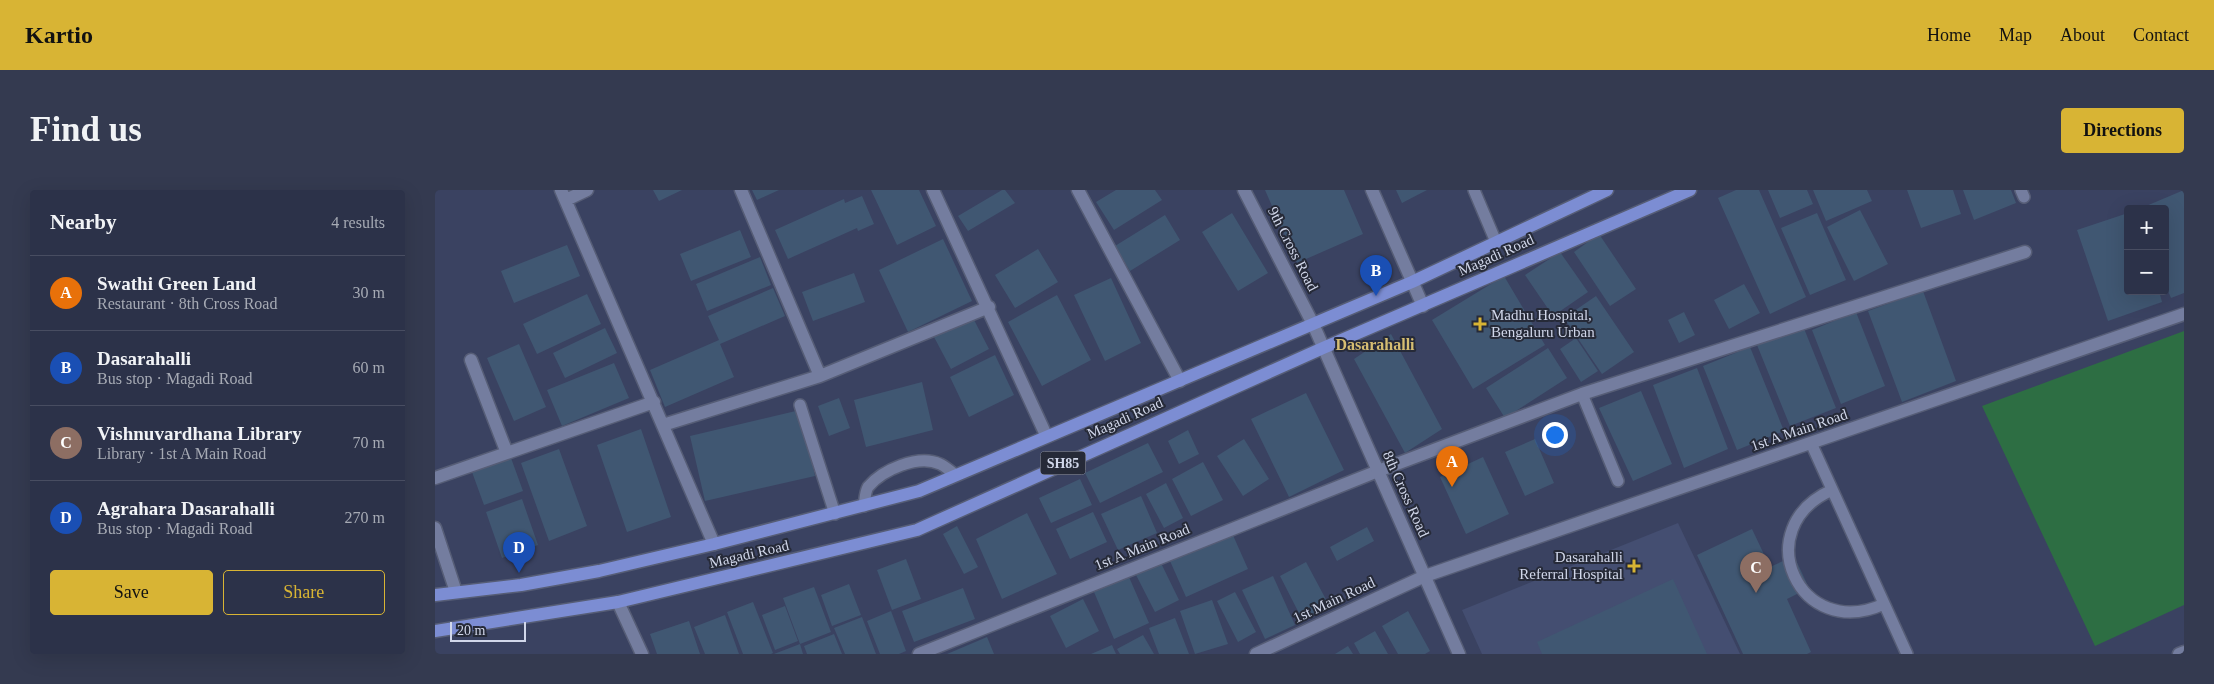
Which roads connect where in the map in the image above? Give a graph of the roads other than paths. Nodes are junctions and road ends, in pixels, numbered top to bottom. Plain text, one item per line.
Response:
1 (587, 190) edge
2 (741, 190) edge
3 (933, 190) edge
4 (1078, 190) edge
5 (1244, 190) edge
6 (1372, 190) edge
7 (1474, 190) edge
8 (1607, 190) edge
9 (1690, 190) edge
10 (563, 195) edge
11 (1496, 242) junction
12 (2025, 252) dead end
13 (1413, 282) junction
14 (1423, 306) junction
15 (989, 307) junction
16 (2184, 314) edge
17 (1313, 324) junction
18 (1323, 348) junction
19 (471, 360) dead end
20 (820, 376) junction
21 (1180, 381) junction
22 (1582, 394) junction
23 (653, 402) junction
24 (800, 405) dead end
25 (663, 425) junction
26 (1046, 435) junction
27 (1811, 443) junction
28 (507, 453) junction
29 (1377, 471) junction
30 (956, 475) junction
31 (435, 478) edge
32 (1618, 481) dead end
33 (1832, 490) junction
34 (864, 506) junction
35 (835, 514) junction
36 (435, 528) edge
37 (714, 544) junction
38 (1425, 576) junction
39 (456, 592) junction
40 (435, 595) edge
41 (618, 602) junction
42 (1884, 604) junction
43 (435, 631) edge
44 (2184, 652) edge
45 (642, 654) edge
46 (919, 654) edge
47 (1256, 654) edge
48 (1459, 654) edge
49 (1907, 654) edge
50 (2179, 654) edge

1 - 10 street
2 - 20 street
3 - 15 street
4 - 21 street
5 - 17 street, 9th Cross Road
6 - 13 street
7 - 11 lane
8 - 11 main road, Magadi Road / SH85
9 - 14 main road, Magadi Road / SH85
10 - 23 street
11 - 13 main road, Magadi Road / SH85
12 - 22 street, 1st A Main Road
13 - 14 street
13 - 17 main road, Magadi Road / SH85
14 - 18 main road, Magadi Road / SH85
15 - 20 street
15 - 26 street
16 - 27 street, 1st A Main Road
17 - 18 street, 9th Cross Road
17 - 21 main road, Magadi Road / SH85
18 - 29 street, 8th Cross Road
18 - 41 main road, Magadi Road / SH85
19 - 28 street
20 - 25 street
21 - 26 main road, Magadi Road / SH85
22 - 29 street, 1st A Main Road
22 - 32 lane
23 - 25 street
23 - 28 street
24 - 35 lane
25 - 37 street
26 - 30 main road, Magadi Road / SH85
27 - 33 lane
27 - 38 street, 1st A Main Road
28 - 31 street
29 - 38 street, 8th Cross Road
29 - 46 street, 1st A Main Road
30 - 34 main road, Magadi Road / SH85
30 - 34 lane
33 - 42 lane
33 - 42 lane
34 - 35 main road, Magadi Road / SH85
35 - 37 main road, Magadi Road / SH85
36 - 39 street
37 - 39 main road, Magadi Road / SH85
38 - 47 street, 1st Main Road
38 - 48 street, 8th Cross Road
39 - 40 main road, Magadi Road / SH85
41 - 43 main road, Magadi Road / SH85
41 - 45 street
42 - 49 lane
44 - 50 street

